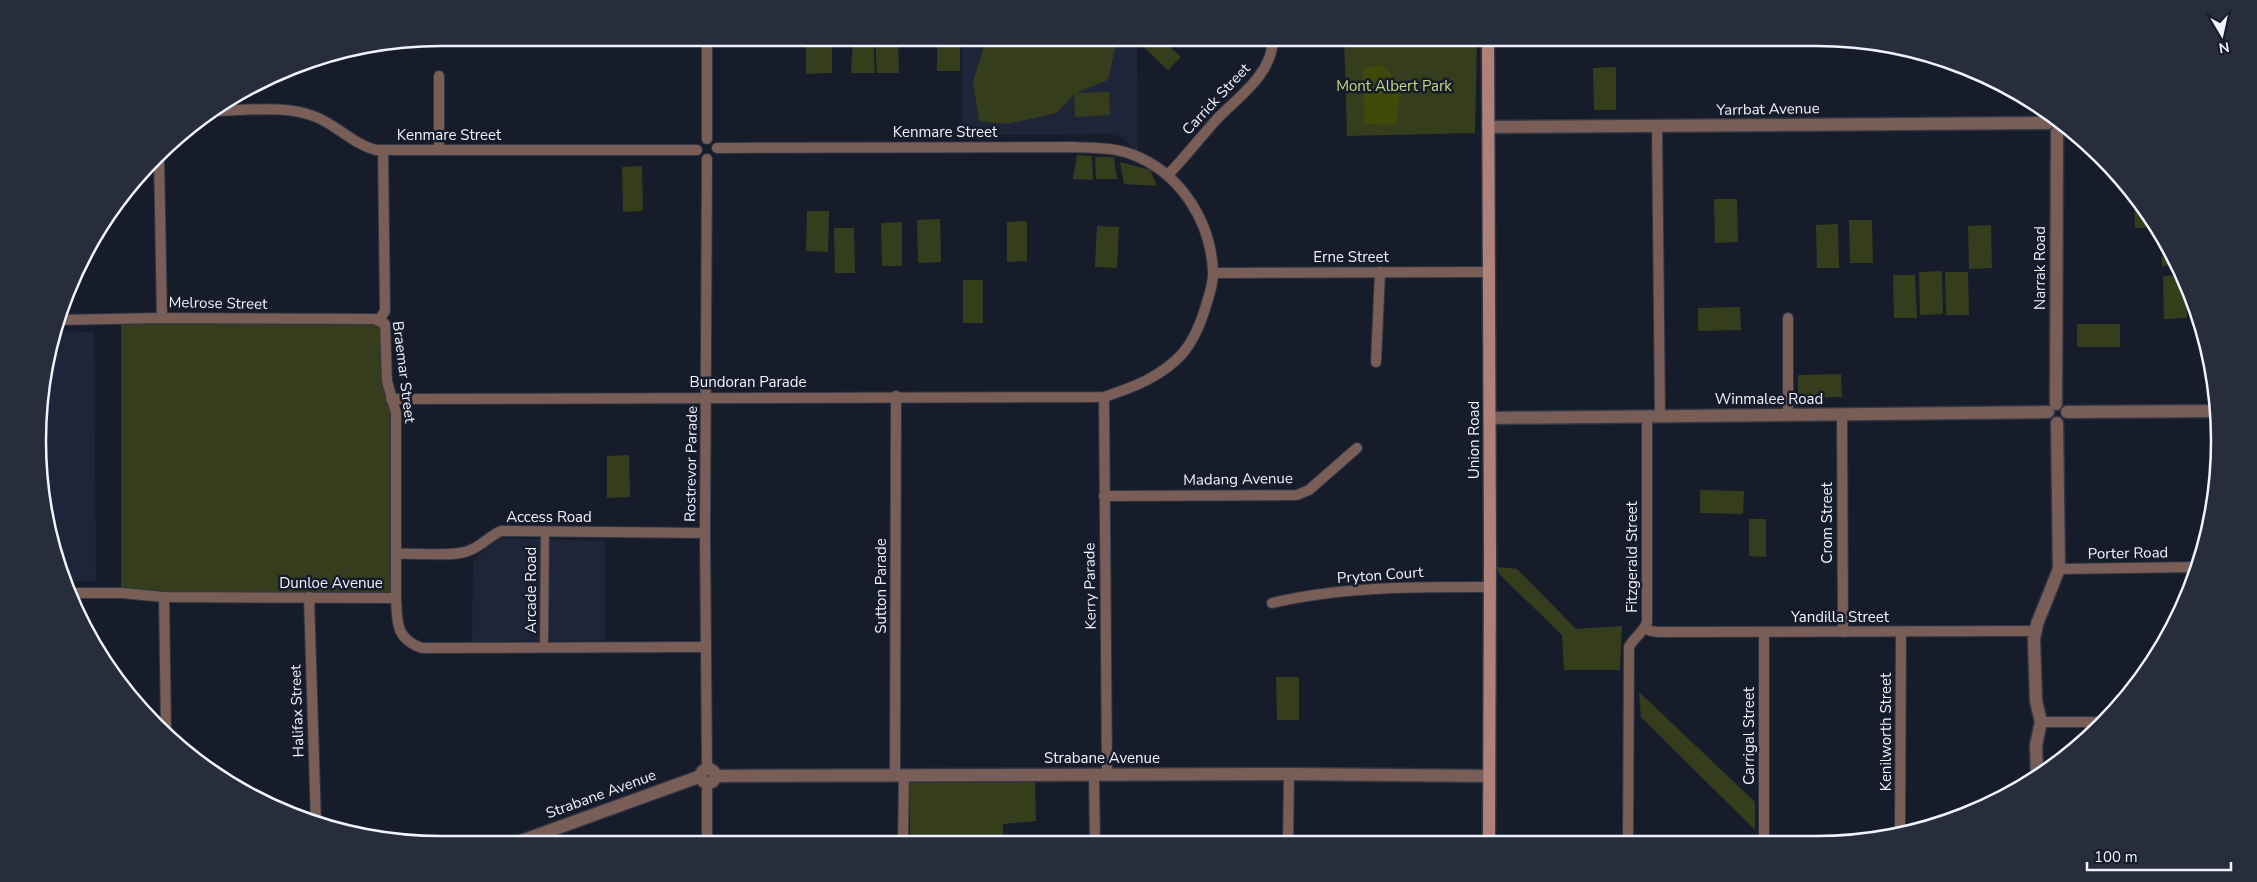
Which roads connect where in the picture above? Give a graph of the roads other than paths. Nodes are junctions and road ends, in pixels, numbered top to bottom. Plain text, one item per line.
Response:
1 (707, 46) edge
2 (1273, 46) edge
3 (1488, 46) edge
4 (439, 76) dead end
5 (225, 111) edge
6 (2050, 124) edge
7 (1657, 126) junction
8 (1488, 127) junction
9 (2056, 128) edge
10 (707, 139) junction
11 (717, 148) junction
12 (439, 149) junction
13 (383, 150) junction
14 (697, 150) junction
15 (707, 159) junction
16 (159, 165) edge
17 (1168, 175) junction
18 (1380, 272) junction
19 (1488, 272) junction
20 (1214, 273) junction
21 (162, 318) junction
22 (1788, 318) dead end
23 (65, 320) edge
24 (379, 320) junction
25 (1376, 362) dead end
26 (896, 396) junction
27 (1104, 397) junction
28 (707, 398) junction
29 (391, 399) junction
30 (2052, 408) junction
31 (2210, 411) edge
32 (2067, 412) junction
33 (1842, 414) junction
34 (1788, 415) junction
35 (1647, 416) junction
36 (1660, 416) junction
37 (1490, 418) junction
38 (2057, 423) junction
39 (1357, 448) dead end
40 (1104, 496) junction
41 (545, 532) junction
42 (705, 533) junction
43 (398, 554) junction
44 (2190, 567) edge
45 (2059, 568) junction
46 (1490, 587) junction
47 (76, 593) edge
48 (164, 597) junction
49 (309, 597) junction
50 (396, 598) junction
51 (1272, 603) dead end
52 (1645, 628) junction
53 (2035, 631) junction
54 (1764, 632) junction
55 (1843, 632) junction
56 (1902, 633) junction
57 (706, 647) junction
58 (544, 648) junction
59 (2041, 722) junction
60 (2093, 722) edge
61 (166, 724) edge
62 (2037, 768) edge
63 (1288, 774) junction
64 (1100, 775) junction
65 (707, 776) junction
66 (899, 776) junction
67 (1489, 776) junction
68 (316, 815) edge
69 (1900, 826) edge
70 (550, 836) edge
71 (707, 836) edge
72 (903, 836) edge
73 (1095, 836) edge
74 (1288, 836) edge
75 (1489, 836) edge
76 (1628, 836) edge
77 (1764, 836) edge

1 - 10 street
2 - 17 street, Carrick Street
3 - 8 main road, Union Road
4 - 12 street
5 - 13 street, Kenmare Street
6 - 7 street, Yarrbat Avenue
7 - 8 street, Yarrbat Avenue
7 - 36 street
8 - 19 main road, Union Road
9 - 30 street, Narrak Road
10 - 11 street
10 - 14 street
11 - 15 street
11 - 17 street, Kenmare Street
12 - 13 street, Kenmare Street
12 - 14 street, Kenmare Street
13 - 24 street, Braemar Street
14 - 15 street
15 - 28 street, Rostrevor Parade
16 - 21 street
17 - 20 street
18 - 19 street, Erne Street
18 - 20 street, Erne Street
18 - 25 street
19 - 37 main road, Union Road
20 - 27 street
21 - 23 street, Melrose Street
21 - 24 street, Melrose Street
22 - 34 street
24 - 29 street, Braemar Street
26 - 27 street, Bundoran Parade
26 - 28 street, Bundoran Parade
26 - 66 street, Sutton Parade
27 - 40 street, Kerry Parade
28 - 29 street, Bundoran Parade
28 - 42 street, Rostrevor Parade
29 - 43 street, Braemar Street
30 - 32 street
30 - 33 street, Winmalee Road
30 - 38 street
31 - 32 street
32 - 38 street
33 - 34 street, Winmalee Road
33 - 55 street, Crom Street
34 - 36 street, Winmalee Road
35 - 36 street, Winmalee Road
35 - 37 street, Winmalee Road
35 - 52 street, Fitzgerald Street
37 - 46 main road, Union Road
38 - 45 street
39 - 40 street, Madang Avenue
40 - 64 street, Kerry Parade
41 - 42 street, Access Road
41 - 43 street, Access Road
41 - 58 street, Arcade Road
42 - 57 street, Rostrevor Parade
43 - 50 street, Braemar Street
44 - 45 street, Porter Road
45 - 53 street
46 - 51 street, Pryton Court
46 - 67 main road, Union Road
47 - 48 street, Dunloe Avenue
48 - 49 street, Dunloe Avenue
48 - 61 street
49 - 50 street, Dunloe Avenue
49 - 68 street, Halifax Street
50 - 58 street, Dunloe Avenue
52 - 54 street, Yandilla Street
52 - 76 street, Fitzgerald Street
53 - 56 street, Yandilla Street
53 - 59 street
54 - 55 street, Yandilla Street
54 - 77 street, Carrigal Street
55 - 56 street, Yandilla Street
56 - 69 street, Kenilworth Street
57 - 58 street, Dunloe Avenue
57 - 65 street, Rostrevor Parade
59 - 60 street
59 - 62 street
63 - 64 street, Strabane Avenue
63 - 67 street, Strabane Avenue
63 - 74 street
64 - 66 street, Strabane Avenue
64 - 73 street, Kerry Parade
65 - 66 street, Strabane Avenue
65 - 70 street, Strabane Avenue
65 - 71 street, Rostrevor Parade
66 - 72 street, Sutton Parade
67 - 75 main road, Union Road

